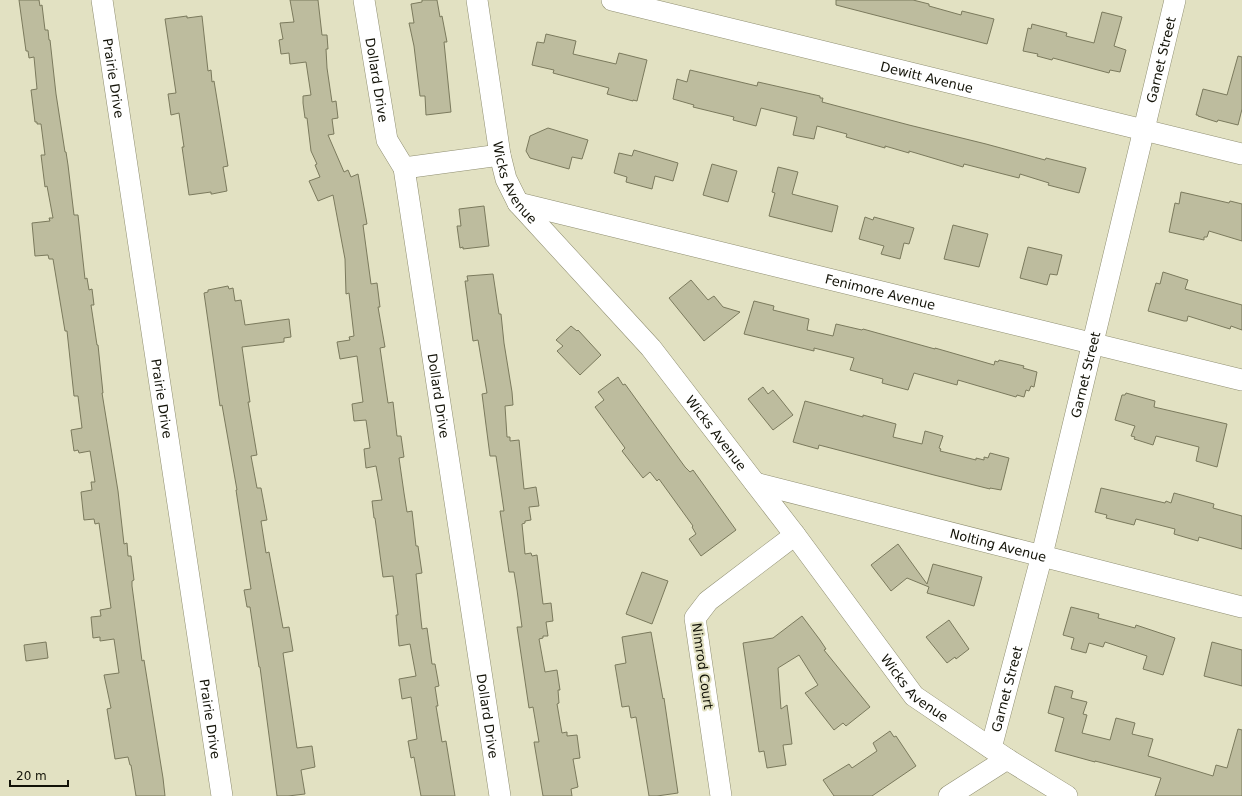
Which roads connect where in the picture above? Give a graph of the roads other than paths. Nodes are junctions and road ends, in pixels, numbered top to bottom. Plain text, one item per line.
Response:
1 (102, 0) edge
2 (364, 0) edge
3 (476, 0) edge
4 (612, 0) edge
5 (1175, 0) edge
6 (1143, 129) junction
7 (1242, 154) edge
8 (500, 155) junction
9 (404, 168) junction
10 (518, 203) junction
11 (1093, 343) junction
12 (1242, 380) edge
13 (755, 483) junction
14 (795, 535) junction
15 (1042, 555) junction
16 (1242, 607) edge
17 (999, 754) junction
18 (222, 796) edge
19 (500, 796) edge
20 (721, 796) edge
21 (949, 796) edge
22 (1067, 796) edge

1 - 18 street, Prairie Drive
2 - 9 street, Dollard Drive
3 - 8 street, Wicks Avenue
4 - 6 street, Dewitt Avenue
5 - 6 street, Garnet Street
6 - 7 street, Dewitt Avenue
6 - 11 street, Garnet Street
8 - 9 street
8 - 10 street, Wicks Avenue
9 - 19 street, Dollard Drive
10 - 11 street, Fenimore Avenue
10 - 13 street, Wicks Avenue
11 - 12 street, Fenimore Avenue
11 - 15 street, Garnet Street
13 - 14 street, Wicks Avenue
13 - 15 street, Nolting Avenue
14 - 17 street, Wicks Avenue
14 - 20 street, Nimrod Court
15 - 16 street, Nolting Avenue
15 - 17 street, Garnet Street
17 - 21 street
17 - 22 street, Wicks Avenue

